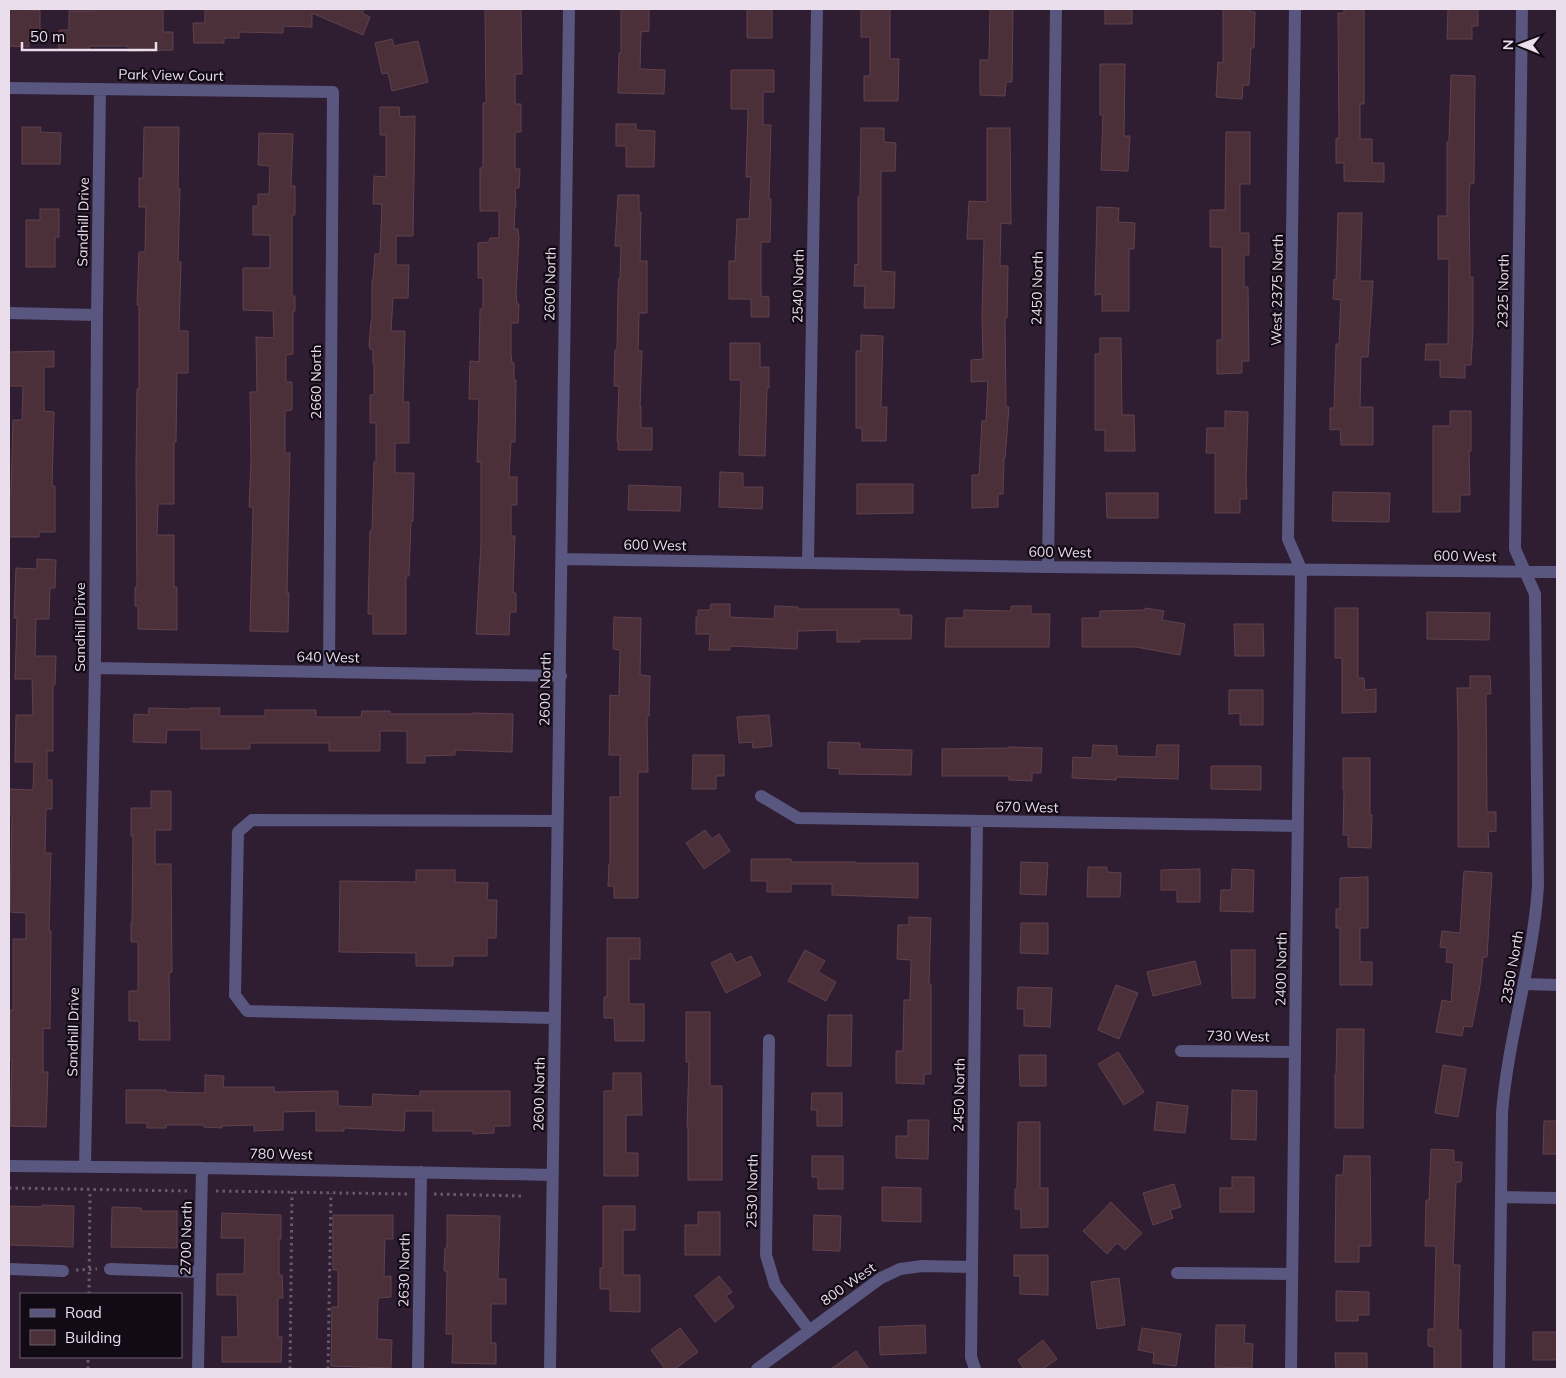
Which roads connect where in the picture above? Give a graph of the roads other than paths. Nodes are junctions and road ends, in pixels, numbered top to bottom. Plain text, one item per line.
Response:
1 (569, 9) edge
2 (817, 9) edge
3 (1056, 9) edge
4 (1295, 9) edge
5 (1522, 9) edge
6 (9, 88) edge
7 (100, 89) junction
8 (333, 92) joint
9 (9, 313) edge
10 (97, 315) junction
11 (562, 559) junction
12 (808, 563) junction
13 (1048, 567) junction
14 (1301, 569) junction
15 (1525, 571) junction
16 (1557, 572) edge
17 (95, 668) junction
18 (329, 672) junction
19 (560, 676) junction
20 (761, 796) dead end
21 (558, 821) junction
22 (977, 821) junction
23 (1298, 826) junction
24 (1525, 984) junction
25 (1557, 985) edge
26 (554, 1018) junction
27 (769, 1040) dead end
28 (1181, 1051) dead end
29 (1294, 1052) junction
30 (9, 1166) edge
31 (86, 1166) junction
32 (202, 1168) junction
33 (421, 1172) junction
34 (553, 1175) junction
35 (1502, 1197) junction
36 (1557, 1198) edge
37 (972, 1267) junction
38 (9, 1269) edge
39 (110, 1269) road end
40 (63, 1270) road end
41 (200, 1272) junction
42 (1177, 1273) dead end
43 (1292, 1274) junction
44 (809, 1330) junction
45 (198, 1369) edge
46 (418, 1369) edge
47 (550, 1369) edge
48 (757, 1369) edge
49 (974, 1369) edge
50 (1291, 1369) edge
51 (1499, 1369) edge

1 - 11 street, 2600 North
2 - 12 street, 2540 North
3 - 13 street, 2450 North
4 - 14 street, West 2375 North
5 - 15 street, 2325 North
6 - 7 street, Park View Court
7 - 8 street, Park View Court
7 - 10 street, Sandhill Drive
8 - 18 street, 2660 North
9 - 10 street
10 - 17 street, Sandhill Drive
11 - 12 street, 600 West
11 - 19 street, 2600 North
12 - 13 street, 600 West
13 - 14 street, 600 West
14 - 15 street, 600 West
14 - 23 street, 2400 North
15 - 16 street, 600 West
15 - 24 street, 2350 North
17 - 18 street, 640 West
17 - 31 street, Sandhill Drive
18 - 19 street, 640 West
19 - 21 street, 2600 North
20 - 22 street, 670 West
21 - 26 street, 2600 North
21 - 26 street
22 - 23 street, 670 West
22 - 37 street, 2450 North
23 - 29 street, 2400 North
24 - 25 street
24 - 35 street, 2350 North
26 - 34 street, 2600 North
27 - 44 street, 2530 North
28 - 29 street, 730 West
29 - 43 street, 2400 North
30 - 31 street, 780 West
31 - 32 street, 780 West
32 - 33 street, 780 West
32 - 41 street, 2700 North
33 - 34 street, 780 West
33 - 46 street, 2630 North
34 - 47 street, 2600 North
35 - 36 street
35 - 51 street, 2350 North
37 - 44 street, 800 West
37 - 49 street, 2450 North
38 - 40 street
39 - 41 street
41 - 45 street, 2700 North
42 - 43 street
43 - 50 street, 2400 North
44 - 48 street, 800 West

